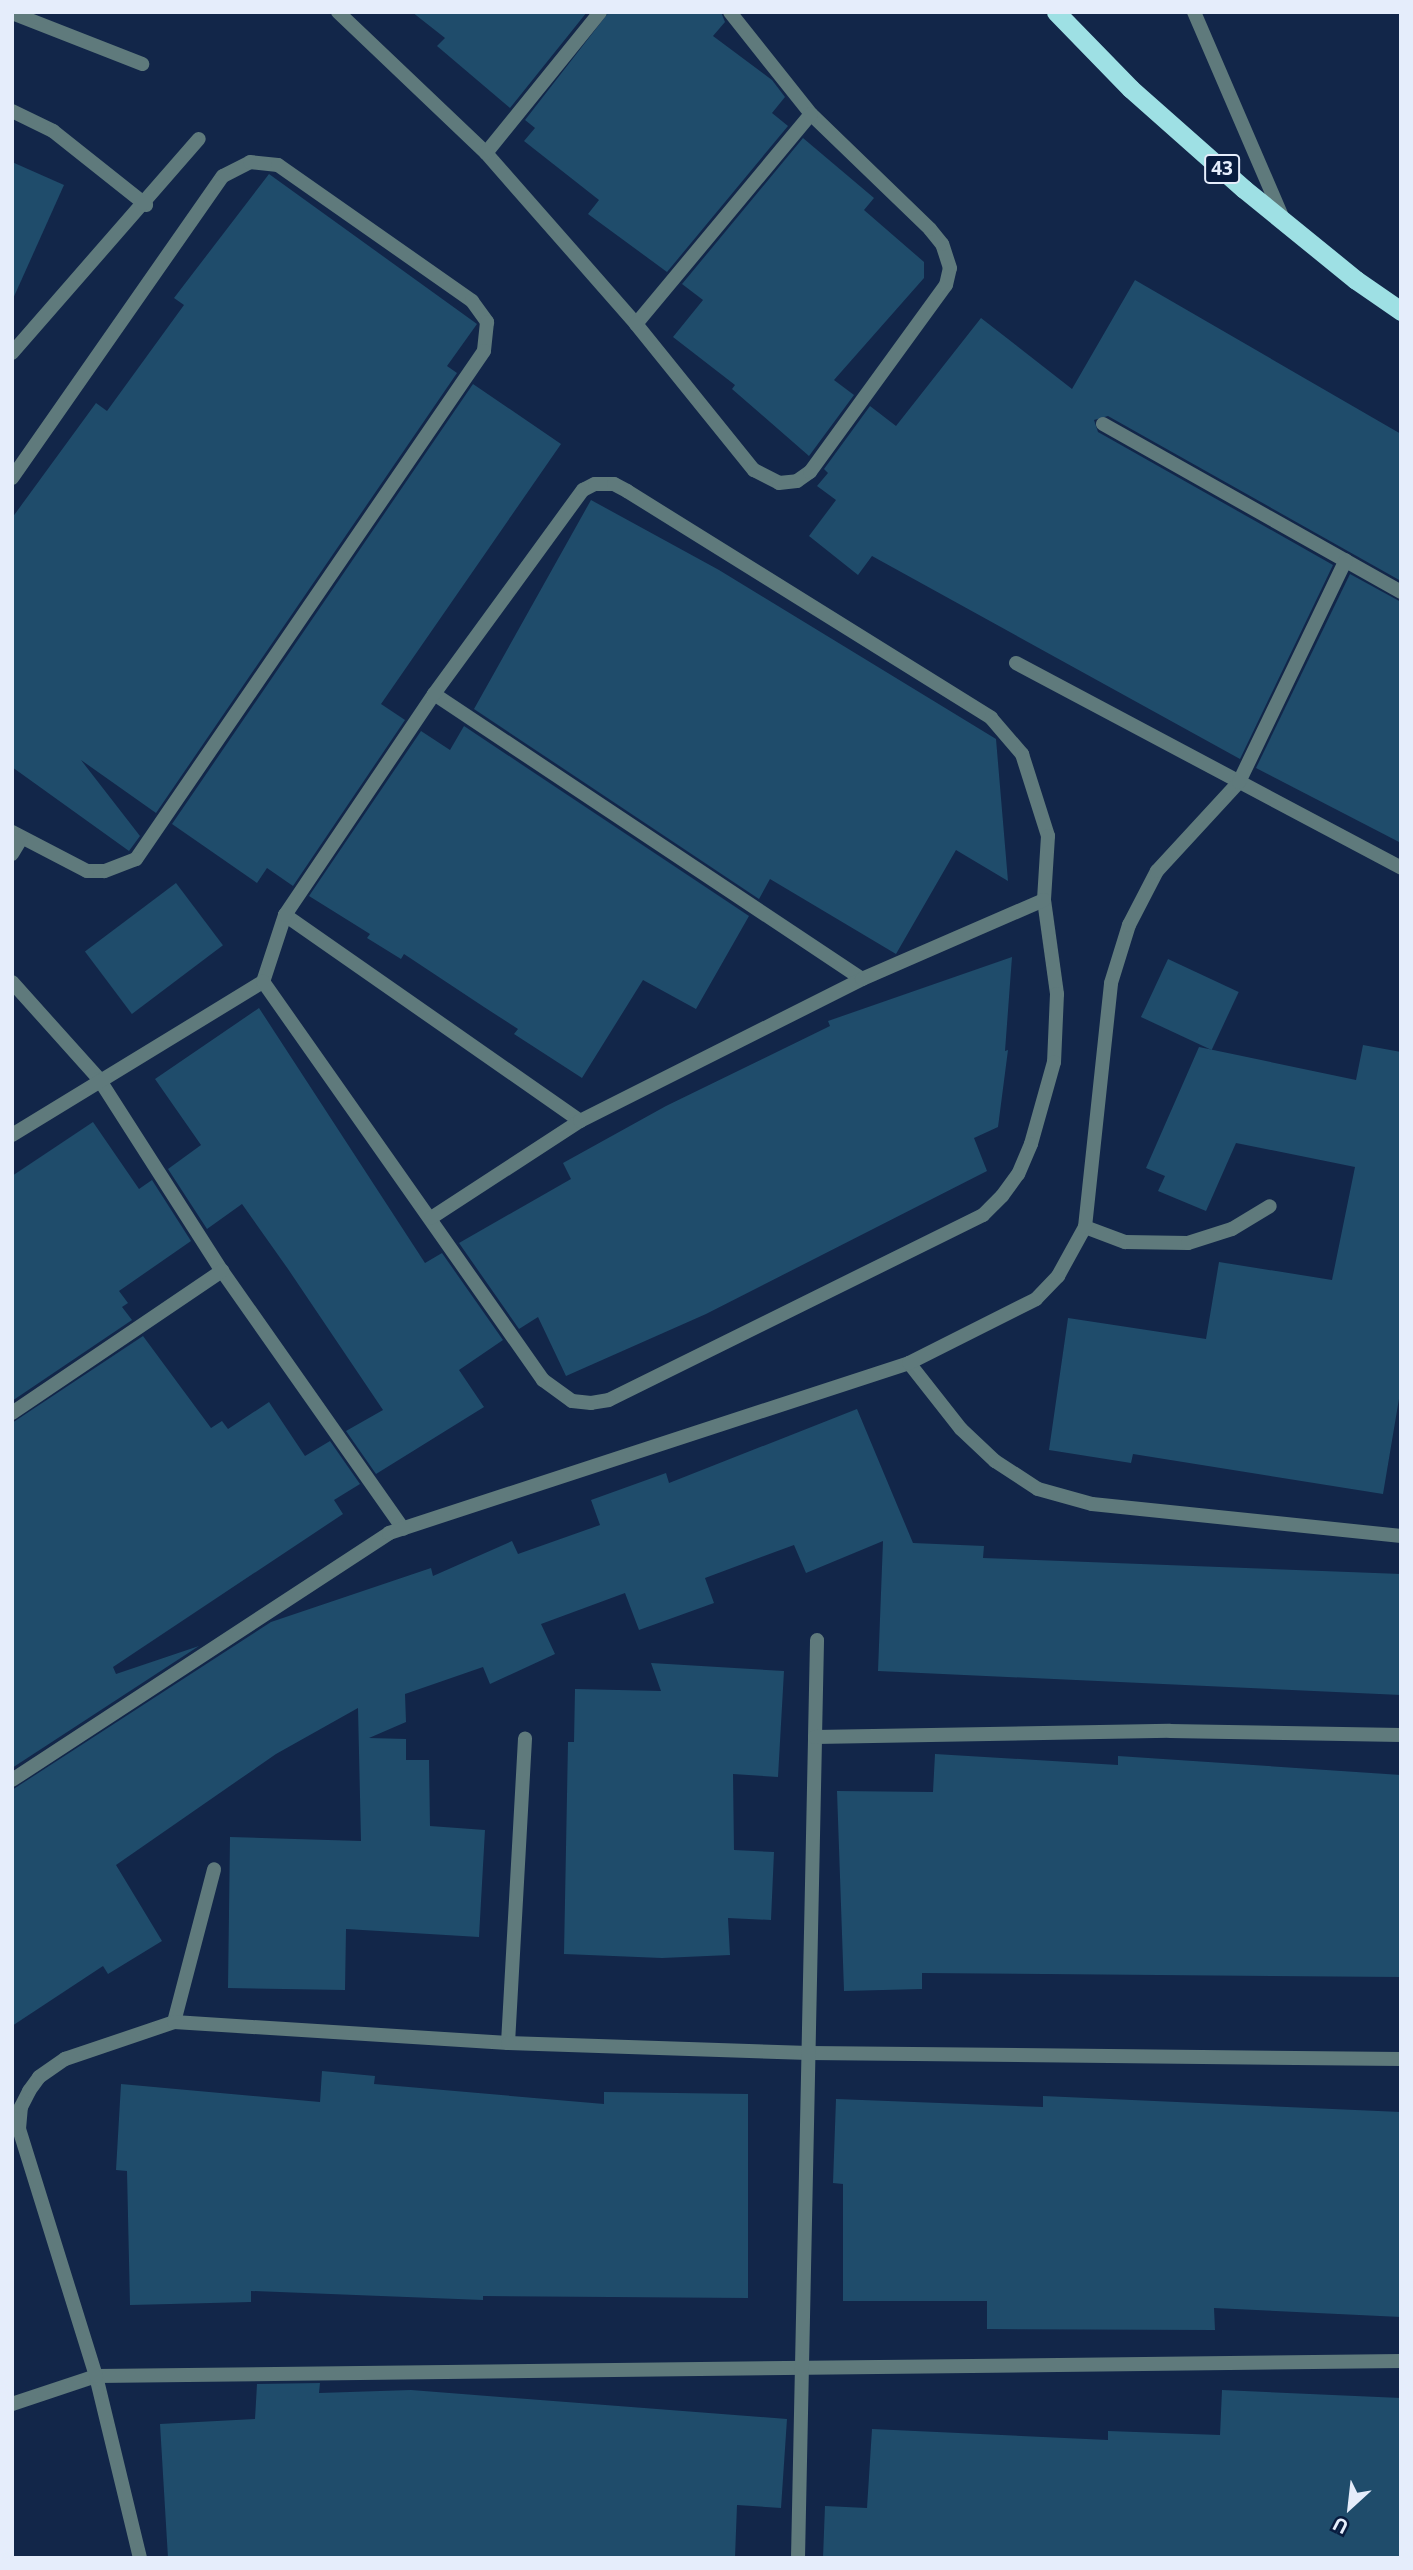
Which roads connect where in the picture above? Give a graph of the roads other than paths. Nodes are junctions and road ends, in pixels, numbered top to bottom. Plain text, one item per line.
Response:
1 (338, 12) edge
2 (600, 12) edge
3 (730, 12) edge
4 (1056, 12) edge
5 (1194, 12) edge
6 (12, 13) edge
7 (142, 64) dead end
8 (12, 111) edge
9 (811, 114) junction
10 (199, 139) dead end
11 (486, 153) junction
12 (146, 205) junction
13 (1284, 221) junction
14 (1401, 311) edge
15 (636, 324) junction
16 (12, 353) edge
17 (1102, 424) dead end
18 (12, 478) edge
19 (1346, 559) junction
20 (1401, 592) edge
21 (1016, 663) dead end
22 (434, 694) junction
23 (1239, 782) junction
24 (17, 835) edge
25 (12, 854) edge
26 (1401, 869) edge
27 (1044, 900) junction
28 (285, 915) junction
29 (862, 979) junction
30 (12, 982) edge
31 (263, 982) junction
32 (99, 1079) junction
33 (580, 1121) junction
34 (12, 1135) edge
35 (1270, 1206) dead end
36 (431, 1217) junction
37 (1085, 1227) junction
38 (222, 1271) junction
39 (909, 1363) junction
40 (12, 1413) edge
41 (403, 1529) junction
42 (1401, 1536) edge
43 (817, 1640) dead end
44 (1401, 1735) edge
45 (525, 1738) dead end
46 (815, 1738) junction
47 (12, 1780) edge
48 (214, 1870) dead end
49 (174, 2022) junction
50 (508, 2043) junction
51 (809, 2053) junction
52 (1401, 2059) edge
53 (1401, 2361) edge
54 (805, 2365) junction
55 (96, 2376) junction
56 (12, 2404) edge
57 (140, 2558) edge
58 (798, 2558) edge

1 - 11 street
2 - 11 street
3 - 9 street
4 - 13 highway, 43
5 - 13 street
6 - 7 street
8 - 12 street
9 - 15 street
9 - 15 street
10 - 12 street
11 - 15 street
12 - 16 street
13 - 14 highway, 43
17 - 19 street
18 - 24 street
19 - 20 street
19 - 23 street
21 - 23 street
22 - 27 street
22 - 28 street
22 - 29 street
23 - 26 street
23 - 37 street
24 - 25 street
27 - 29 street
27 - 36 street
28 - 31 street
28 - 33 street
29 - 33 street
30 - 32 street
31 - 32 street
31 - 36 street
32 - 34 street
32 - 38 street
33 - 36 street
35 - 37 street
37 - 39 street
38 - 40 street
38 - 41 street
39 - 41 street
39 - 42 street
41 - 47 street
43 - 46 street
44 - 46 street
45 - 50 street
46 - 51 street
48 - 49 street
49 - 50 street
49 - 55 street
50 - 51 street
51 - 52 street
51 - 54 street
53 - 54 street
54 - 55 street
54 - 58 street
55 - 56 street
55 - 57 street

